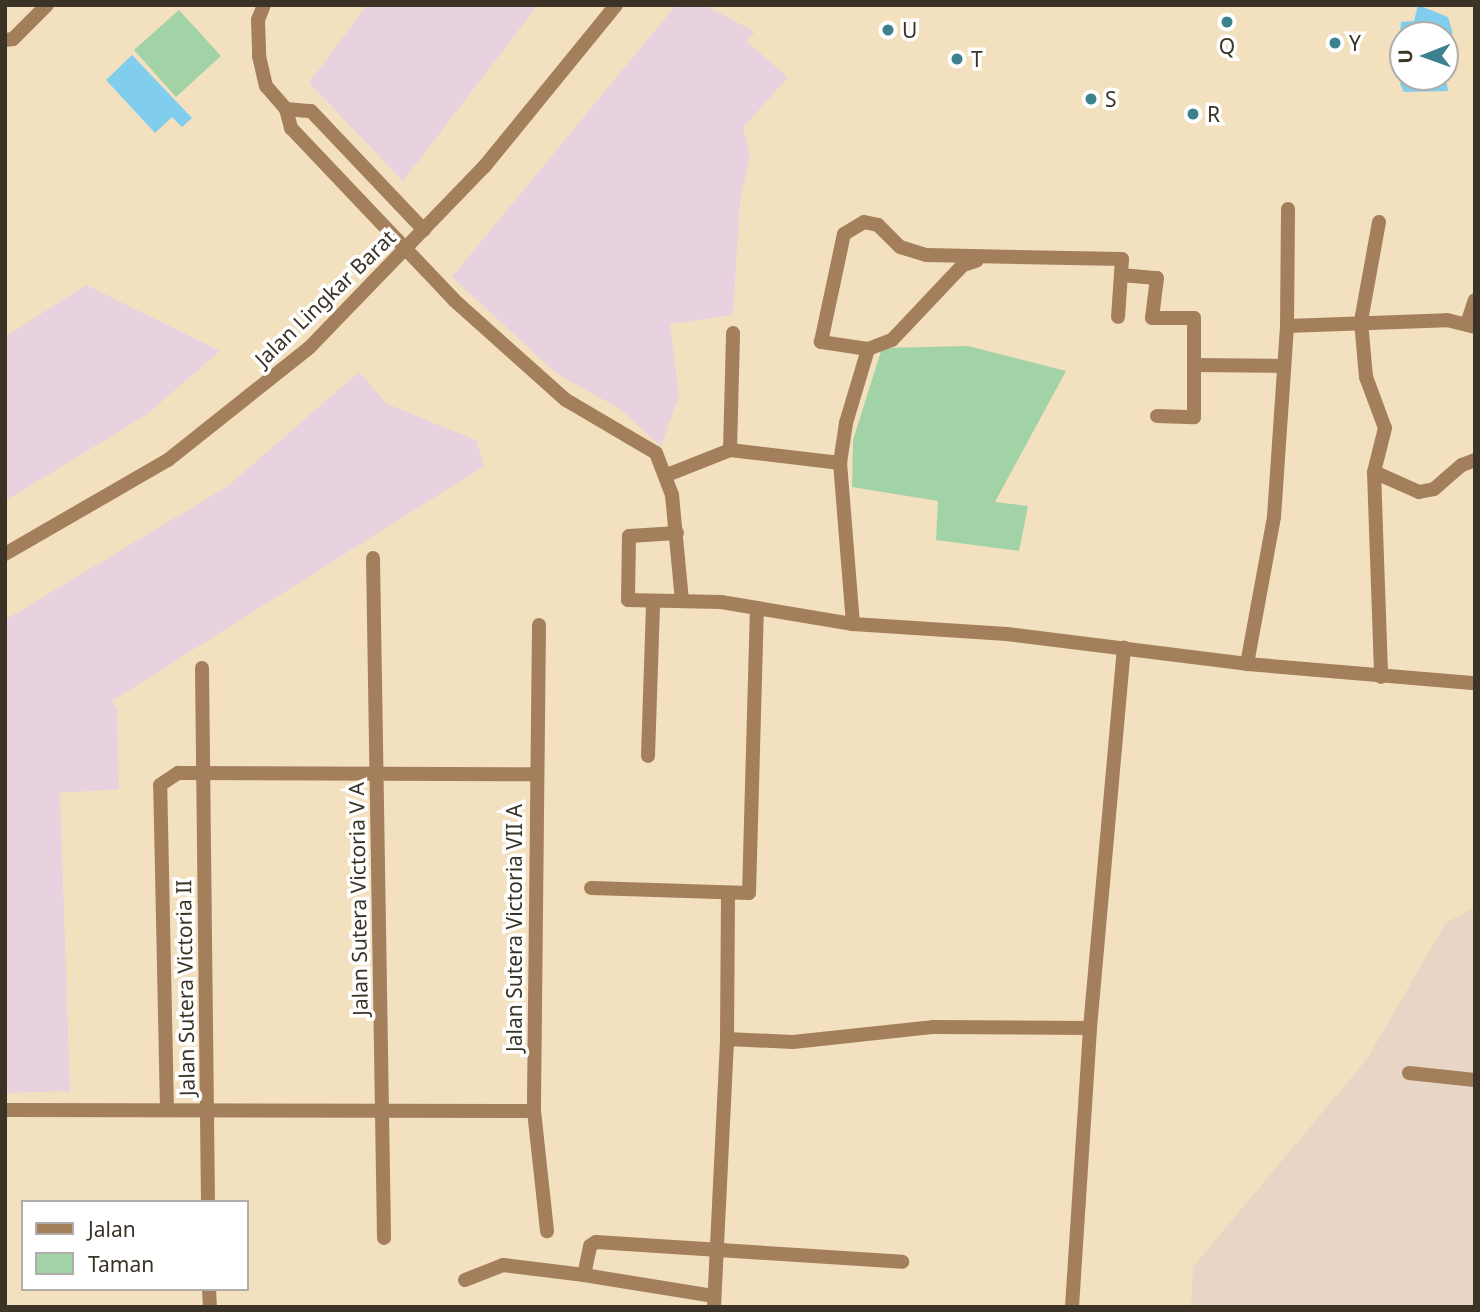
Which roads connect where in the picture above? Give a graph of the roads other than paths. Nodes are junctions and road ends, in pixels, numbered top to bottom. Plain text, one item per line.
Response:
1 (47, 5) edge
2 (264, 5) edge
3 (616, 5) edge
4 (5, 40) edge
5 (286, 109) junction
6 (1288, 209) dead end
7 (1379, 222) dead end
8 (424, 230) junction
9 (407, 250) junction
10 (984, 258) junction
11 (1121, 275) junction
12 (1475, 300) edge
13 (1118, 317) dead end
14 (1361, 321) junction
15 (1287, 326) junction
16 (1471, 326) edge
17 (733, 333) dead end
18 (868, 349) junction
19 (1194, 365) junction
20 (1284, 366) junction
21 (1157, 416) dead end
22 (730, 450) junction
23 (1475, 460) edge
24 (841, 463) junction
25 (1374, 472) junction
26 (667, 475) junction
27 (677, 533) junction
28 (5, 554) edge
29 (373, 558) dead end
30 (682, 601) junction
31 (653, 602) junction
32 (757, 608) junction
33 (853, 624) junction
34 (539, 625) dead end
35 (1124, 648) junction
36 (1247, 664) junction
37 (202, 668) dead end
38 (1381, 677) junction
39 (1475, 683) edge
40 (648, 756) dead end
41 (377, 772) junction
42 (204, 773) junction
43 (536, 775) junction
44 (592, 888) dead end
45 (728, 894) junction
46 (1090, 1028) junction
47 (727, 1039) junction
48 (1409, 1073) dead end
49 (1475, 1080) edge
50 (5, 1110) edge
51 (166, 1110) junction
52 (207, 1110) junction
53 (382, 1111) junction
54 (534, 1111) junction
55 (208, 1200) edge
56 (547, 1231) dead end
57 (384, 1238) dead end
58 (717, 1252) junction
59 (902, 1262) dead end
60 (584, 1275) junction
61 (465, 1280) dead end
62 (714, 1302) edge
63 (1072, 1307) edge

1 - 4 street
2 - 5 street
3 - 8 street, Jalan Lingkar Barat
5 - 8 street
5 - 9 street
6 - 15 street
7 - 14 street
8 - 9 street, Jalan Lingkar Barat
9 - 26 street
9 - 28 street, Jalan Lingkar Barat
10 - 11 street
10 - 18 street
10 - 18 street
11 - 13 street
11 - 19 street
12 - 16 street
14 - 15 street
14 - 16 street
14 - 25 street
15 - 20 street
17 - 22 street
18 - 24 street
19 - 20 street
19 - 21 street
20 - 36 street
22 - 24 street
22 - 26 street
23 - 25 street
24 - 33 street
25 - 38 street
26 - 27 street
27 - 30 street
27 - 31 street
29 - 41 street, Jalan Sutera Victoria V A
30 - 31 street
30 - 32 street
31 - 40 street
32 - 33 street
32 - 45 street
33 - 35 street
34 - 43 street, Jalan Sutera Victoria VII A
35 - 36 street
35 - 46 street
36 - 38 street
37 - 42 street, Jalan Sutera Victoria II
38 - 39 street
41 - 42 street
41 - 43 street
41 - 53 street, Jalan Sutera Victoria V A
42 - 51 street, Jalan Sutera Victoria II
42 - 52 street, Jalan Sutera Victoria II
43 - 54 street, Jalan Sutera Victoria VII A
44 - 45 street
45 - 47 street
46 - 47 street
46 - 63 street
47 - 58 street
48 - 49 street
50 - 51 street
51 - 52 street
52 - 53 street
52 - 55 street, Jalan Sutera Victoria II
53 - 54 street
53 - 57 street, Jalan Sutera Victoria V A
54 - 56 street, Jalan Sutera Victoria VII A
58 - 59 street
58 - 60 street
58 - 62 street
60 - 61 street
60 - 62 street

